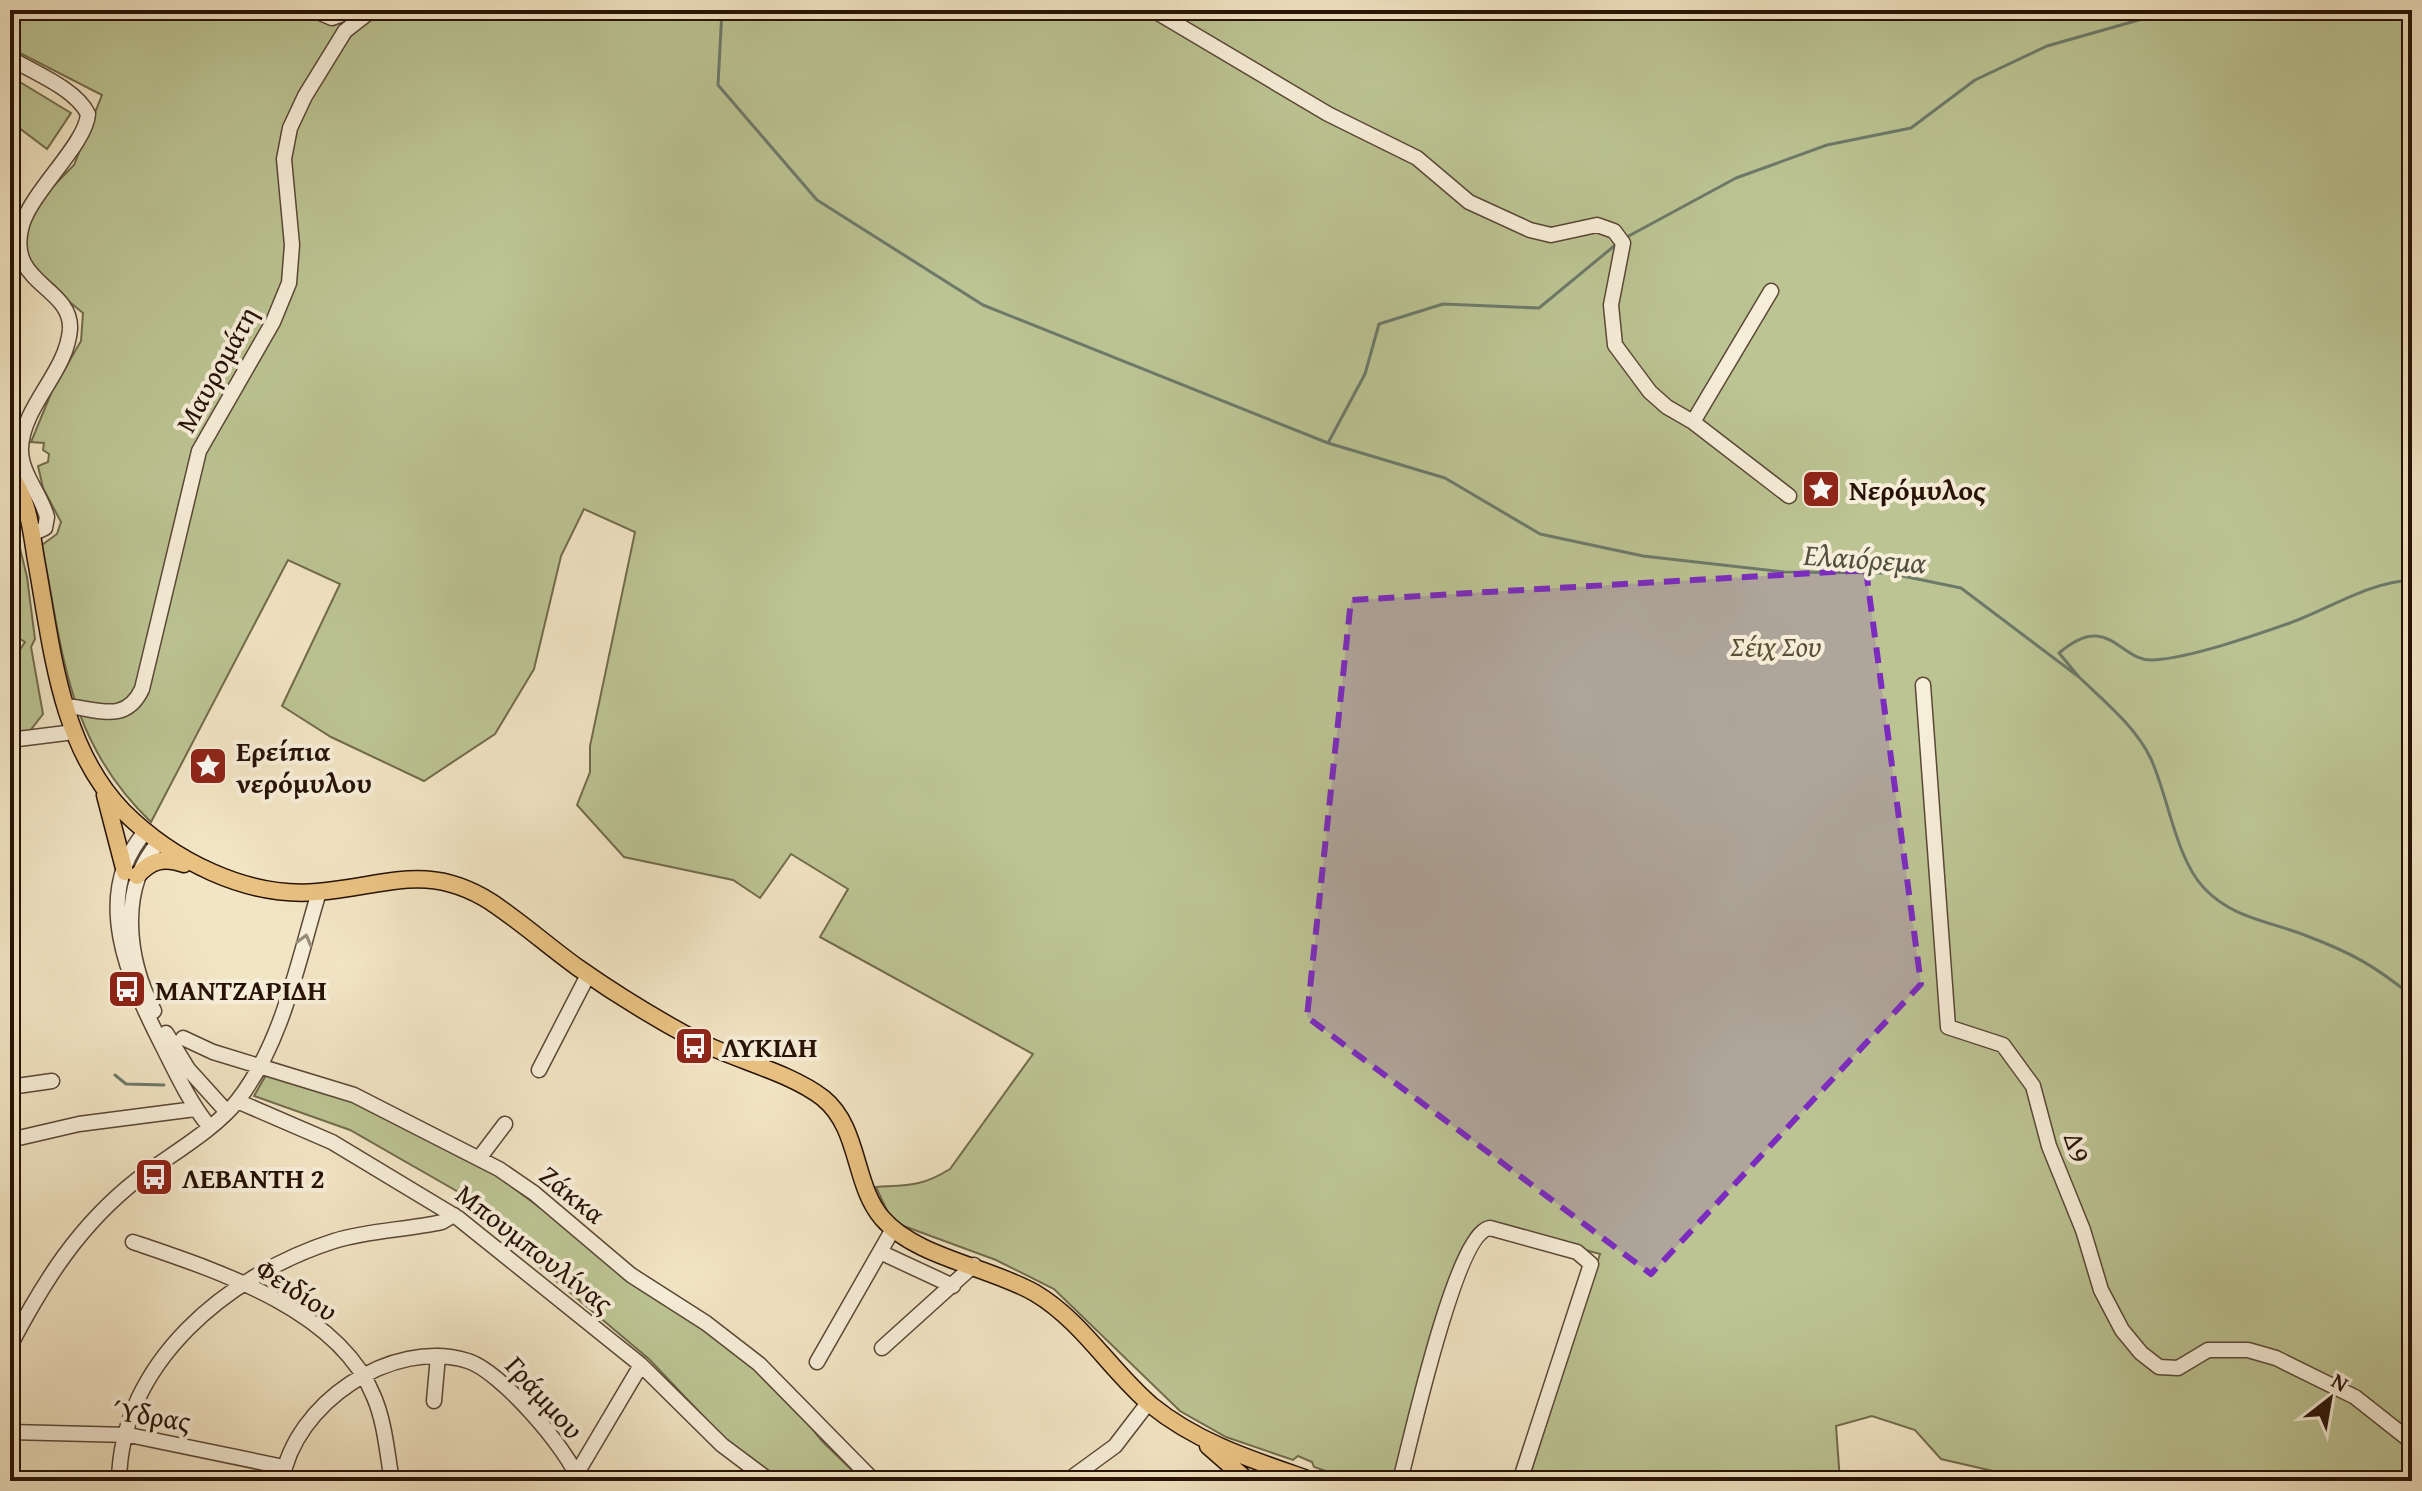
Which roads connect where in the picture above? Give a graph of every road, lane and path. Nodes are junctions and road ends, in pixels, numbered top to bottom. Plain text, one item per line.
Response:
1 (313, 10) edge
2 (354, 10) edge
3 (372, 10) edge
4 (1153, 10) edge
5 (10, 58) edge
6 (1771, 291) dead end
7 (1693, 422) junction
8 (10, 475) edge
9 (1789, 496) dead end
10 (32, 534) junction
11 (1923, 685) dead end
12 (65, 706) junction
13 (74, 732) junction
14 (10, 740) edge
15 (102, 786) junction
16 (152, 836) junction
17 (213, 873) junction
18 (131, 874) junction
19 (319, 892) junction
20 (588, 975) junction
21 (183, 1038) dead end
22 (258, 1066) junction
23 (539, 1070) dead end
24 (52, 1081) dead end
25 (10, 1087) edge
26 (232, 1106) junction
27 (195, 1109) junction
28 (505, 1124) dead end
29 (208, 1125) junction
30 (10, 1140) edge
31 (480, 1157) junction
32 (454, 1215) junction
33 (893, 1229) junction
34 (133, 1242) dead end
35 (880, 1252) junction
36 (974, 1265) junction
37 (245, 1284) junction
38 (953, 1286) junction
39 (10, 1346) edge
40 (882, 1348) dead end
41 (438, 1356) junction
42 (817, 1362) dead end
43 (641, 1365) junction
44 (363, 1376) junction
45 (434, 1401) dead end
46 (1148, 1403) junction
47 (10, 1432) edge
48 (124, 1434) junction
49 (1201, 1440) junction
50 (2412, 1442) edge
51 (283, 1474) edge
52 (578, 1477) edge
53 (119, 1481) edge
54 (392, 1481) edge
55 (770, 1481) edge
56 (874, 1481) edge
57 (1067, 1481) edge
58 (1248, 1481) edge
59 (1313, 1481) edge
60 (1400, 1481) edge
61 (1520, 1481) edge

1 - 2 street
3 - 12 street, Μαυρομάτη
4 - 7 street
5 - 10 street
6 - 7 street
7 - 9 street
8 - 10 main road
10 - 12 main road
11 - 50 street, Δ9
12 - 13 main road
13 - 14 street
13 - 15 main road
15 - 16 main road
15 - 18 main road
16 - 17 main road
16 - 18 street
17 - 18 main road
17 - 19 main road
18 - 26 street
18 - 27 street
19 - 20 main road
22 -> 19 street
20 - 23 street
20 - 33 main road
21 - 22 street, Ζάκκα
22 - 26 street
22 - 31 street, Ζάκκα
24 - 25 street
26 - 29 street
26 - 32 street, Μπουμπουλίνας
27 - 29 street
27 - 30 street
28 - 31 street
29 - 39 street
31 - 56 street, Ζάκκα
32 - 37 street
32 - 43 street, Μπουμπουλίνας
33 - 35 street
33 - 36 main road
34 - 37 street, Φειδίου
35 - 38 street
35 - 42 street
36 - 38 street
36 - 46 main road
37 - 44 street, Φειδίου
37 - 48 street
38 - 40 street
41 - 44 street, Γράμμου
41 - 45 street
41 - 52 street, Γράμμου
43 - 52 street
43 - 55 street, Μπουμπουλίνας
44 - 51 street, Γράμμου
44 - 54 street, Φειδίου
46 - 49 main road
46 - 57 street
47 - 48 street, Ύδρας
48 - 51 street, Ύδρας
48 - 53 street
49 - 58 main road
49 - 59 main road
60 - 61 street

